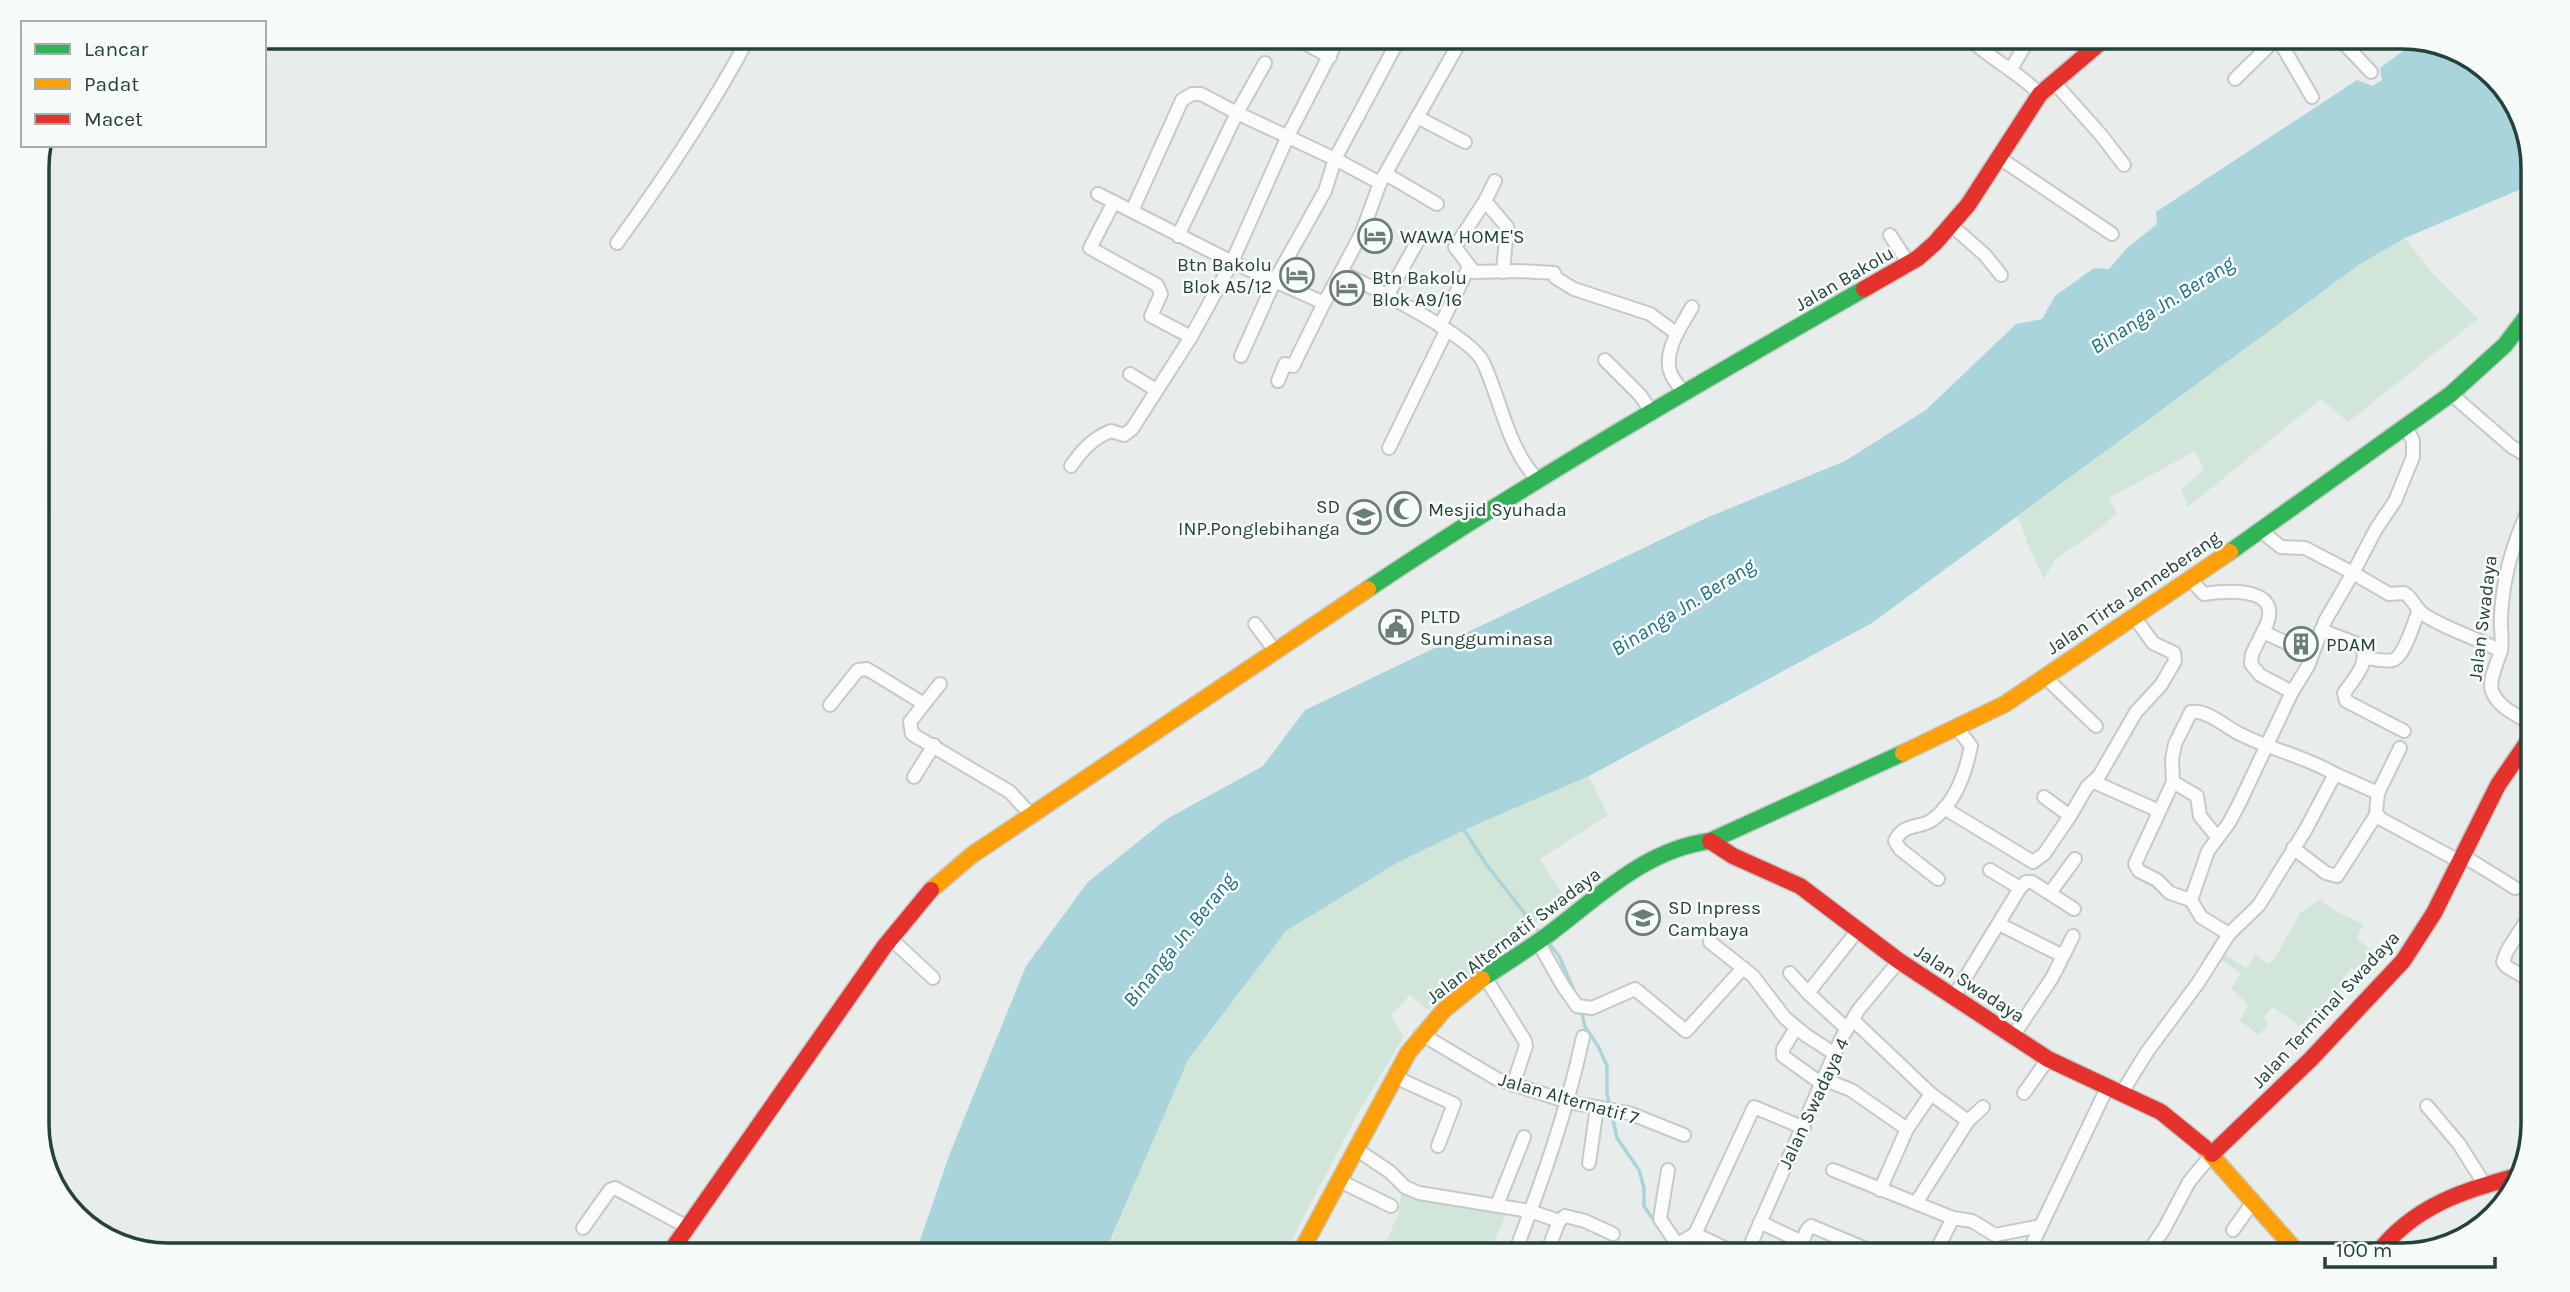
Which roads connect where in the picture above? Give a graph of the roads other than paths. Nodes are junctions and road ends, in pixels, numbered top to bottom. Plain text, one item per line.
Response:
1 (743, 49) edge
2 (1316, 49) edge
3 (1334, 49) edge
4 (1394, 49) edge
5 (1456, 49) edge
6 (1981, 49) edge
7 (2023, 49) edge
8 (2093, 49) edge
9 (2266, 49) edge
10 (2285, 49) edge
11 (2349, 49) edge
12 (1330, 57) junction
13 (1265, 63) dead end
14 (2011, 69) junction
15 (2371, 72) dead end
16 (2235, 79) dead end
17 (2053, 82) junction
18 (2035, 89) junction
19 (2312, 97) dead end
20 (1237, 113) junction
21 (1417, 117) junction
22 (1288, 136) junction
23 (1465, 142) dead end
24 (1998, 157) junction
25 (1335, 159) junction
26 (2124, 165) dead end
27 (1383, 179) junction
28 (1495, 181) dead end
29 (1098, 194) dead end
30 (1485, 201) junction
31 (1114, 202) junction
32 (1437, 204) dead end
33 (1132, 211) junction
34 (1951, 225) junction
35 (2112, 234) dead end
36 (1890, 235) dead end
37 (1178, 236) junction
38 (1420, 237) dead end
39 (617, 243) dead end
40 (1906, 260) junction
41 (1232, 262) junction
42 (1469, 267) junction
43 (1341, 272) junction
44 (1503, 272) junction
45 (2001, 275) dead end
46 (1275, 280) junction
47 (1387, 296) junction
48 (1324, 303) junction
49 (1692, 307) dead end
50 (2521, 324) edge
51 (1443, 328) junction
52 (1676, 333) junction
53 (1191, 337) junction
54 (1241, 356) dead end
55 (1605, 360) dead end
56 (1130, 373) dead end
57 (1278, 382) dead end
58 (1156, 390) junction
59 (1684, 393) junction
60 (2451, 394) junction
61 (1651, 411) junction
62 (2406, 427) junction
63 (1389, 448) dead end
64 (2521, 452) edge
65 (1071, 466) dead end
66 (1537, 479) junction
67 (2521, 527) edge
68 (2260, 530) junction
69 (2353, 573) junction
70 (2192, 580) junction
71 (2419, 610) junction
72 (2135, 618) junction
73 (1255, 624) dead end
74 (2321, 630) junction
75 (2263, 632) junction
76 (2287, 643) dead end
77 (1272, 648) junction
78 (2501, 651) junction
79 (2365, 658) junction
80 (2045, 677) junction
81 (940, 684) dead end
82 (2292, 692) junction
83 (924, 704) junction
84 (830, 705) dead end
85 (2521, 717) edge
86 (2096, 726) dead end
87 (1958, 728) junction
88 (2404, 731) dead end
89 (934, 745) junction
90 (2269, 745) junction
91 (2400, 748) dead end
92 (2521, 751) edge
93 (2335, 775) junction
94 (914, 778) dead end
95 (2094, 782) junction
96 (2173, 782) junction
97 (2378, 793) junction
98 (2044, 797) dead end
99 (1944, 808) junction
100 (2159, 811) junction
101 (1029, 813) junction
102 (2376, 815) junction
103 (2070, 816) junction
104 (2217, 837) junction
105 (1710, 841) junction
106 (2293, 848) junction
107 (2460, 858) junction
108 (2075, 859) dead end
109 (1990, 870) dead end
110 (1938, 879) dead end
111 (2020, 888) junction
112 (2515, 888) dead end
113 (2050, 893) junction
114 (2191, 900) junction
115 (2074, 909) dead end
116 (1999, 924) junction
117 (2521, 929) edge
118 (1857, 930) junction
119 (2230, 934) junction
120 (2073, 936) dead end
121 (890, 938) junction
122 (1538, 942) junction
123 (1710, 943) dead end
124 (2063, 956) junction
125 (1899, 961) junction
126 (1743, 968) junction
127 (1790, 973) dead end
128 (2521, 975) edge
129 (933, 978) dead end
130 (1485, 978) junction
131 (1808, 993) junction
132 (1953, 998) junction
133 (1850, 1024) junction
134 (1796, 1028) junction
135 (1421, 1034) junction
136 (2013, 1036) junction
137 (1583, 1037) dead end
138 (1835, 1054) junction
139 (2048, 1059) junction
140 (1395, 1077) junction
141 (1822, 1082) junction
142 (1513, 1085) junction
143 (2114, 1091) junction
144 (2024, 1093) dead end
145 (1931, 1094) junction
146 (1568, 1102) junction
147 (2427, 1106) dead end
148 (1597, 1107) junction
149 (1983, 1107) dead end
150 (1968, 1121) junction
151 (1804, 1128) junction
152 (1907, 1129) junction
153 (1684, 1135) dead end
154 (1524, 1136) dead end
155 (1438, 1146) dead end
156 (1356, 1149) junction
157 (2212, 1154) junction
158 (1589, 1163) dead end
159 (1668, 1170) dead end
160 (1833, 1170) dead end
161 (2507, 1179) edge
162 (1338, 1180) junction
163 (2485, 1185) junction
164 (1880, 1190) junction
165 (2253, 1202) junction
166 (1916, 1203) junction
167 (1497, 1205) junction
168 (1391, 1206) dead end
169 (1530, 1211) junction
170 (1953, 1218) junction
171 (1559, 1221) junction
172 (1760, 1222) junction
173 (2041, 1226) junction
174 (583, 1228) dead end
175 (689, 1228) junction
176 (2233, 1230) dead end
177 (1613, 1234) dead end
178 (1695, 1234) junction
179 (1802, 1241) joint
180 (677, 1243) edge
181 (1305, 1243) edge
182 (1518, 1243) edge
183 (1551, 1243) edge
184 (1676, 1243) edge
185 (1680, 1243) edge
186 (1713, 1243) edge
187 (1751, 1243) edge
188 (1852, 1243) edge
189 (1940, 1243) edge
190 (2033, 1243) edge
191 (2155, 1243) edge
192 (2289, 1243) edge
193 (2386, 1243) edge

1 - 39 street
2 - 12 street
3 - 12 street
4 - 25 street
5 - 21 street
6 - 14 street
7 - 14 street
8 - 17 street, Jalan Bakolu
9 - 16 street
10 - 19 street
11 - 15 street
12 - 22 street
13 - 20 street
14 - 18 street
17 - 18 street, Jalan Bakolu
17 - 26 street
18 - 24 street, Jalan Bakolu
20 - 22 street
20 - 33 street
20 - 37 street
21 - 23 street
21 - 27 street
22 - 25 street
22 - 41 street
24 - 34 street, Jalan Bakolu
24 - 35 street
25 - 27 street
25 - 46 street
27 - 32 street
27 - 43 street
28 - 30 street
29 - 31 street
30 - 42 street
30 - 44 street
31 - 33 street
31 - 53 street
33 - 37 street
34 - 40 street, Jalan Bakolu
34 - 45 street
36 - 40 street
37 - 41 street
38 - 47 street
40 - 59 street, Jalan Bakolu
41 - 46 street
41 - 53 street
42 - 44 street
42 - 51 street
43 - 47 street
43 - 48 street
44 - 52 street
46 - 48 street
46 - 54 street
47 - 51 street
48 - 57 street
49 - 52 street
50 - 60 street, Jalan Tirta Jenneberang
51 - 63 street
51 - 66 street
52 - 59 street
53 - 58 street
55 - 61 street
56 - 58 street
58 - 65 street
59 - 61 street, Jalan Bakolu
60 - 62 street, Jalan Tirta Jenneberang
60 - 64 street
61 - 66 street, Jalan Bakolu
62 - 68 street, Jalan Tirta Jenneberang
62 - 69 street
66 - 77 street, Jalan Bakolu
67 - 78 street, Jalan Swadaya
68 - 69 street
68 - 70 street, Jalan Tirta Jenneberang
69 - 71 street
69 - 74 street
70 - 72 street, Jalan Tirta Jenneberang
70 - 75 street
71 - 78 street
71 - 79 street
72 - 80 street, Jalan Tirta Jenneberang
72 - 95 street
73 - 77 street
74 - 79 street
74 - 82 street
75 - 76 street
75 - 82 street
77 - 101 street, Jalan Bakolu
78 - 85 street, Jalan Swadaya
79 - 88 street
80 - 86 street
80 - 87 street, Jalan Tirta Jenneberang
81 - 83 street
82 - 90 street
83 - 84 street
83 - 89 street
87 - 99 street
87 - 105 street, Jalan Tirta Jenneberang
89 - 94 street
89 - 101 street
90 - 93 street
90 - 96 street
90 - 104 street
91 - 97 street
92 - 107 street, Jalan Terminal Swadaya
93 - 97 street
93 - 106 street
95 - 100 street
95 - 103 street
96 - 100 street
96 - 104 street
97 - 102 street
98 - 103 street
99 - 103 street
99 - 110 street
100 - 114 street
101 - 121 street, Jalan Bakolu
102 - 106 street
102 - 107 street
104 - 114 street
105 - 118 street, Jalan Swadaya
105 - 122 street, Jalan Alternatif Swadaya
106 - 119 street
107 - 112 street
107 - 157 street, Jalan Terminal Swadaya
108 - 113 street
109 - 111 street
111 - 113 street
111 - 116 street
113 - 115 street
114 - 119 street
116 - 124 street
116 - 132 street
117 - 128 street
118 - 125 street, Jalan Swadaya
118 - 131 street
119 - 143 street
120 - 124 street
121 - 129 street
121 - 175 street, Jalan Bakolu
122 - 126 street
122 - 130 street, Jalan Alternatif Swadaya
123 - 126 street
124 - 136 street
125 - 132 street, Jalan Swadaya
125 - 133 street, Jalan Swadaya 4
126 - 134 street
127 - 131 street
130 - 135 street, Jalan Alternatif Swadaya
130 - 142 street
131 - 133 street
132 - 136 street, Jalan Swadaya
133 - 138 street, Jalan Swadaya 4
133 - 145 street
134 - 138 street
134 - 141 street
135 - 140 street, Jalan Alternatif Swadaya
135 - 142 street, Jalan Alternatif 7
136 - 139 street, Jalan Swadaya
137 - 146 street
138 - 141 street, Jalan Swadaya 4
139 - 143 street, Jalan Swadaya
139 - 144 street
140 - 155 street
140 - 156 street, Jalan Alternatif Swadaya
141 - 151 street, Jalan Swadaya 4
141 - 152 street
142 - 146 street, Jalan Alternatif 7
143 - 157 street, Jalan Swadaya
143 - 173 street
145 - 150 street
145 - 152 street
146 - 148 street, Jalan Alternatif 7
146 - 169 street
147 - 163 street
148 - 153 street, Jalan Alternatif 7
148 - 158 street
149 - 150 street
150 - 166 street
151 - 172 street, Jalan Swadaya 4
151 - 178 street
152 - 164 street
154 - 167 street
156 - 162 street, Jalan Alternatif Swadaya
156 - 167 street
157 - 165 street, Jalan Swadaya
157 - 191 street
159 - 184 street
160 - 164 street
161 - 163 street
162 - 168 street
162 - 181 street, Jalan Alternatif Swadaya
163 - 193 street
164 - 166 street
165 - 176 street
165 - 192 street, Jalan Swadaya
166 - 170 street
167 - 169 street
169 - 171 street
169 - 182 street
170 - 173 street
170 - 189 street
171 - 177 street
171 - 183 street
172 - 179 street
172 - 187 street, Jalan Swadaya 4
173 - 190 street
174 - 175 street
175 - 180 street, Jalan Bakolu
178 - 185 street
178 - 186 street
179 - 188 street

